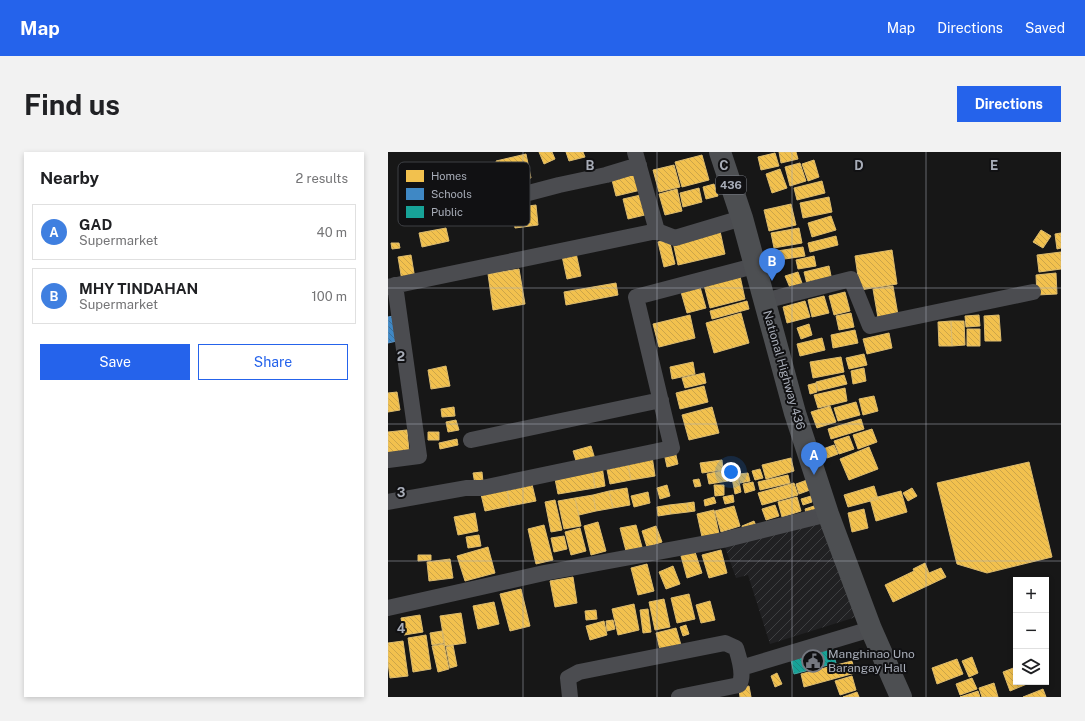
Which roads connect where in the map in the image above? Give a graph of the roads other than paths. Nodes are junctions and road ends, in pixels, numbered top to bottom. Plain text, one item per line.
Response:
1 (720, 152) edge
2 (637, 158) edge
3 (530, 193) edge
4 (742, 218) junction
5 (657, 231) junction
6 (754, 266) junction
7 (392, 286) edge
8 (1033, 292) dead end
9 (764, 301) junction
10 (661, 400) junction
11 (471, 440) dead end
12 (388, 460) edge
13 (388, 502) edge
14 (828, 514) junction
15 (388, 608) edge
16 (871, 629) junction
17 (741, 668) junction
18 (570, 697) edge
19 (679, 697) edge
20 (902, 697) edge

1 - 4 main road, National Highway 436 / 436
2 - 3 street
2 - 5 street
4 - 5 street
4 - 6 main road, National Highway 436 / 436
5 - 7 street
6 - 9 main road, National Highway 436 / 436
6 - 10 street
7 - 12 street
8 - 9 street
9 - 14 main road, National Highway 436 / 436
10 - 11 street
10 - 13 street
14 - 15 street
14 - 16 main road, National Highway 436 / 436
16 - 17 street
16 - 20 main road, National Highway 436 / 436
17 - 18 street
17 - 19 street

